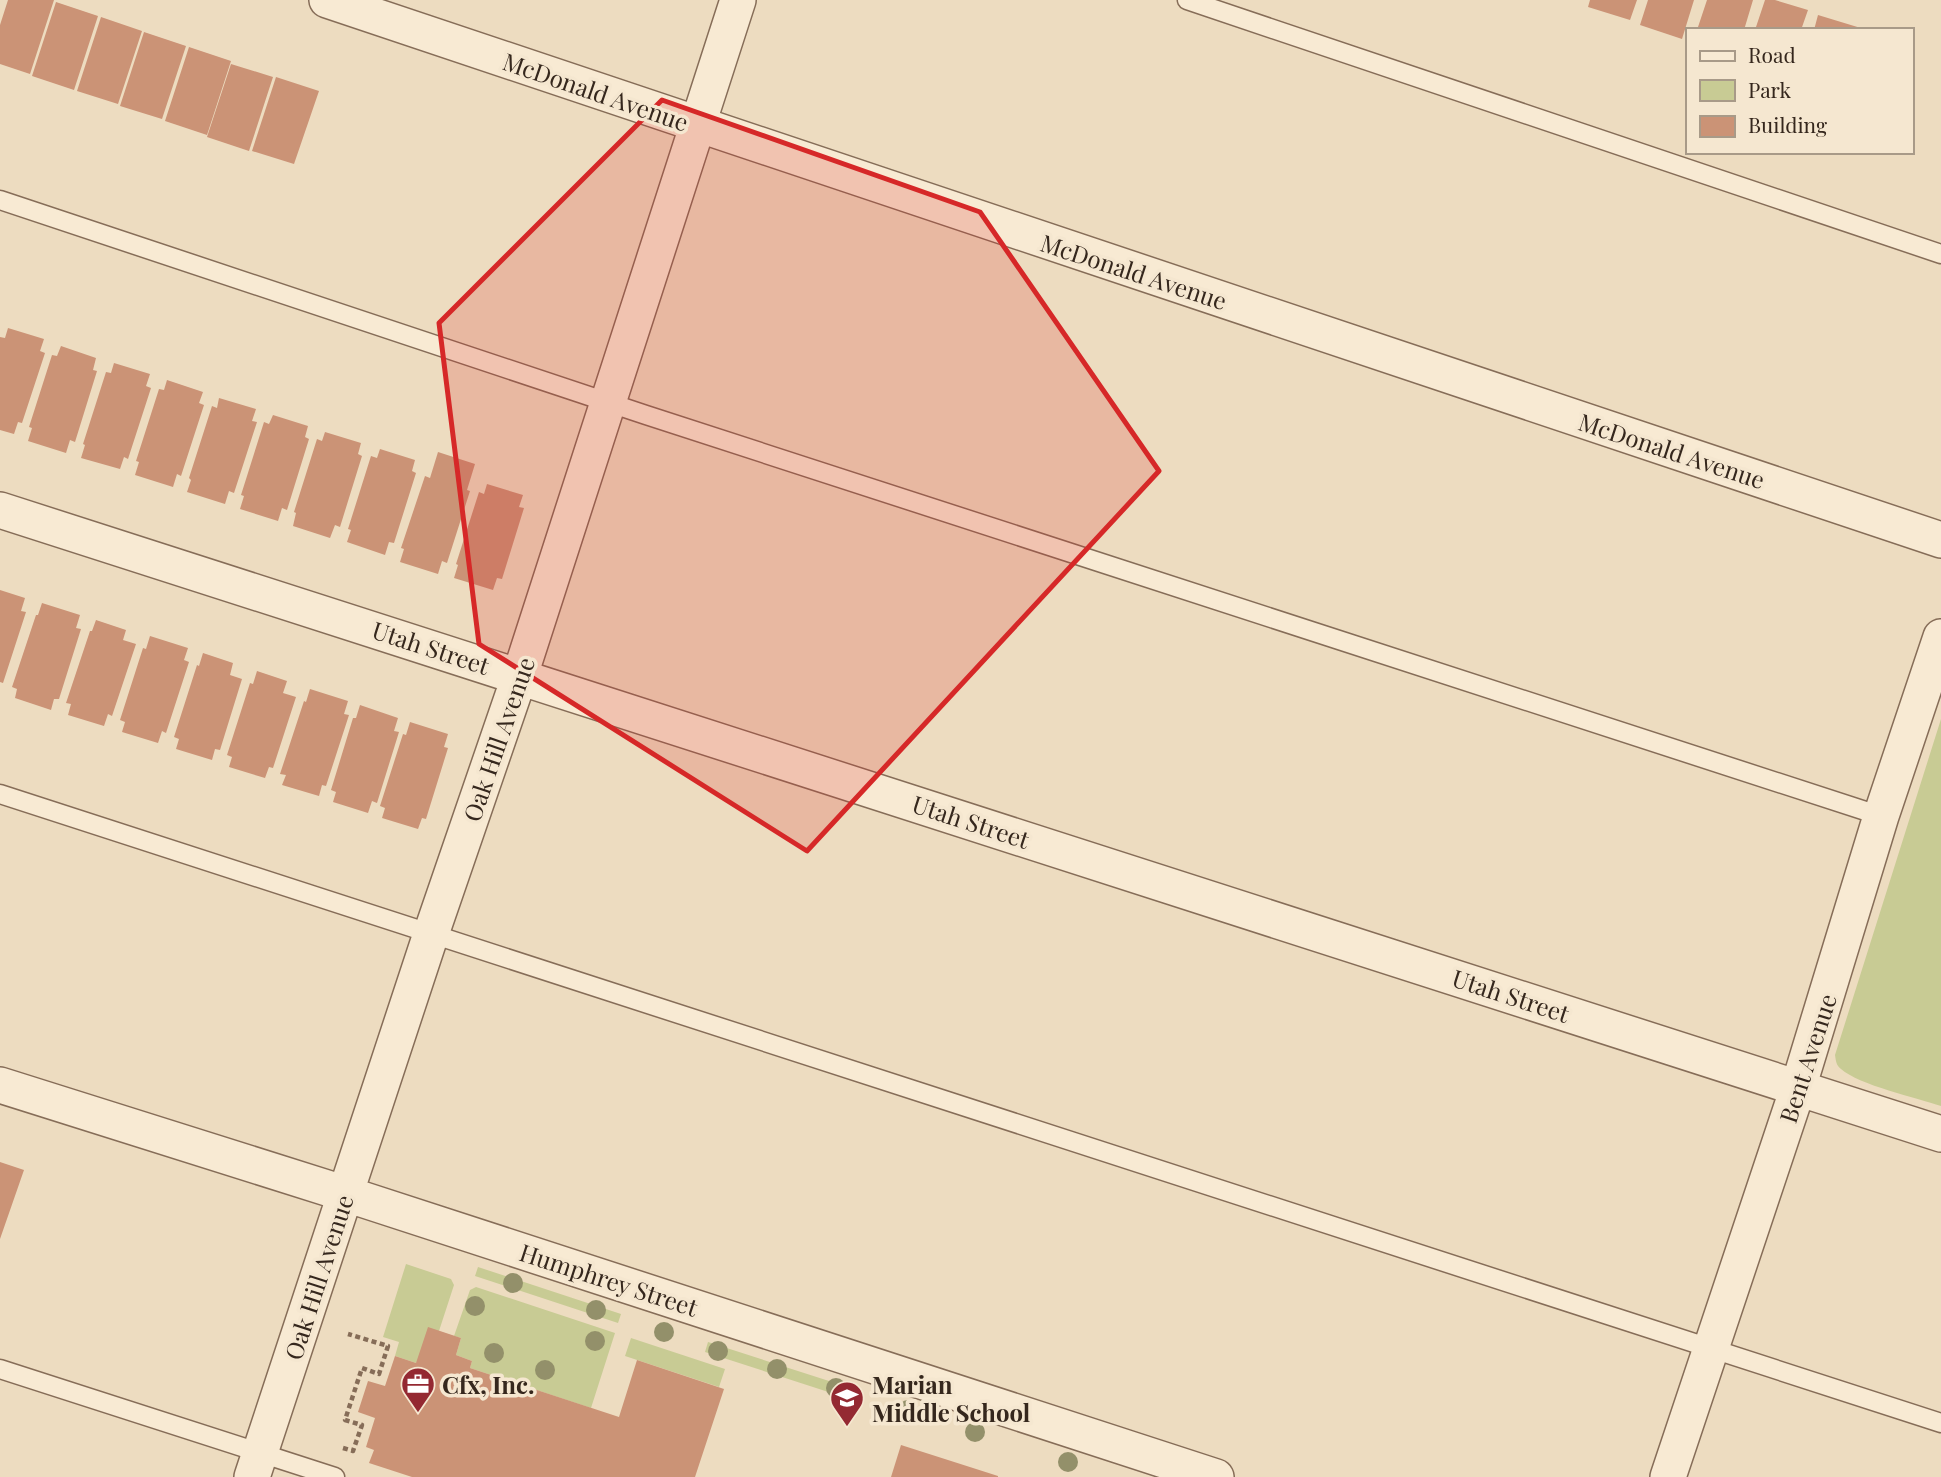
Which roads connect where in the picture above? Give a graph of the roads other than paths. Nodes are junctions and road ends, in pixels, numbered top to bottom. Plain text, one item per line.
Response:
1 (327, 0) edge
2 (738, 0) edge
3 (1187, 0) edge
4 (698, 126) junction
5 (0, 200) edge
6 (1941, 254) edge
7 (609, 403) junction
8 (0, 510) edge
9 (1941, 540) edge
10 (1941, 637) edge
11 (520, 675) junction
12 (0, 794) edge
13 (1881, 816) junction
14 (431, 934) junction
15 (0, 1085) edge
16 (1798, 1088) junction
17 (1941, 1134) edge
18 (346, 1194) junction
19 (1710, 1348) junction
20 (0, 1369) edge
21 (1941, 1423) edge
22 (256, 1465) edge
23 (335, 1477) edge
24 (1216, 1477) edge
25 (1668, 1477) edge

1 - 4 street, McDonald Avenue
2 - 4 street, Oak Hill Avenue
3 - 6 lane
4 - 7 street, Oak Hill Avenue
4 - 9 street, McDonald Avenue
5 - 7 lane
7 - 11 street, Oak Hill Avenue
7 - 13 lane
8 - 11 street, Utah Street
10 - 13 street, Bent Avenue
11 - 14 street, Oak Hill Avenue
11 - 16 street, Utah Street
12 - 14 lane
13 - 16 street, Bent Avenue
14 - 18 street, Oak Hill Avenue
14 - 19 lane
15 - 18 street, Humphrey Street
16 - 17 street, Utah Street
16 - 19 street, Bent Avenue
18 - 22 street, Oak Hill Avenue
18 - 24 street, Humphrey Street
19 - 21 lane
19 - 25 street, Bent Avenue
20 - 22 lane
22 - 23 lane

